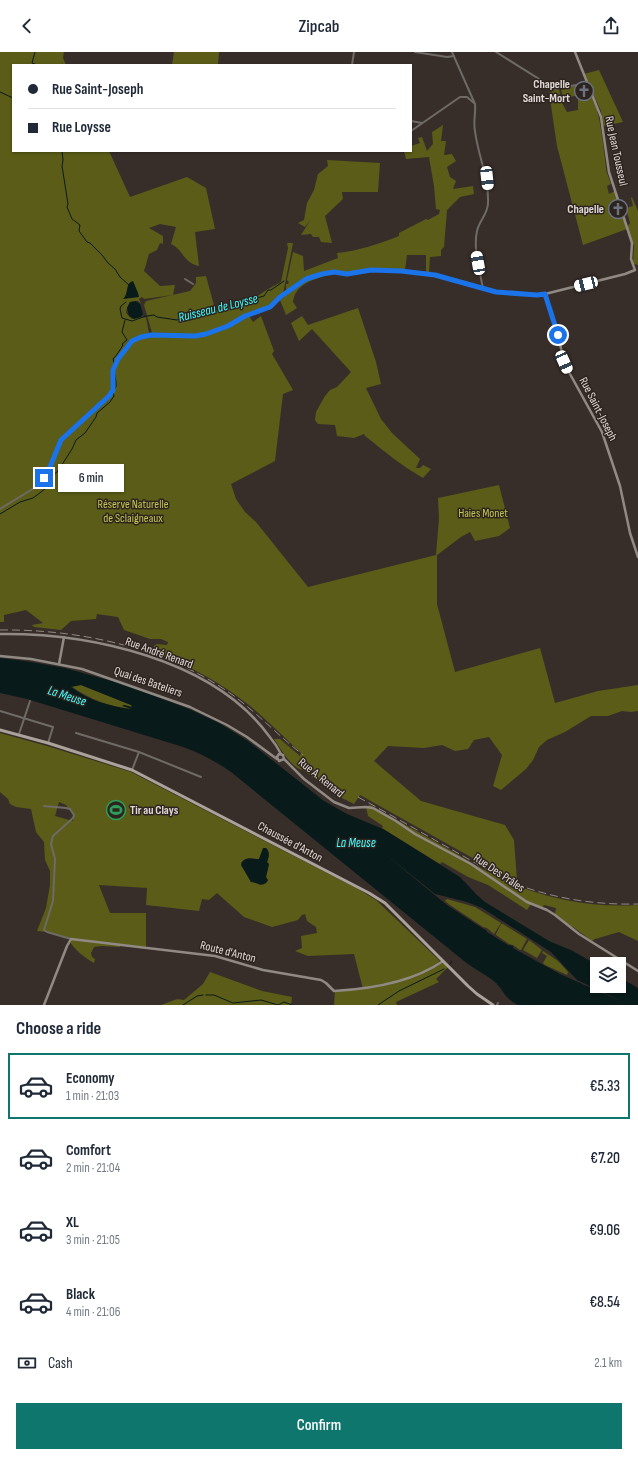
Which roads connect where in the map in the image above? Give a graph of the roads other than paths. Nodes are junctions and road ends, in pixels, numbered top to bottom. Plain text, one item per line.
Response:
1 (354, 52) edge
2 (415, 52) edge
3 (452, 52) edge
4 (496, 52) edge
5 (575, 52) edge
6 (454, 56) junction
7 (352, 64) edge
8 (587, 83) junction
9 (475, 104) junction
10 (412, 121) edge
11 (422, 123) junction
12 (412, 130) edge
13 (636, 269) edge
14 (185, 278) dead end
15 (193, 284) dead end
16 (482, 289) junction
17 (545, 294) junction
18 (0, 508) edge
19 (638, 557) edge
20 (0, 634) edge
21 (64, 637) junction
22 (0, 656) edge
23 (58, 664) junction
24 (30, 701) dead end
25 (0, 711) edge
26 (25, 718) junction
27 (0, 730) edge
28 (76, 733) dead end
29 (19, 734) junction
30 (48, 743) junction
31 (139, 752) junction
32 (281, 754) junction
33 (277, 759) junction
34 (284, 759) junction
35 (132, 770) junction
36 (201, 777) dead end
37 (44, 806) dead end
38 (373, 808) joint
39 (72, 939) junction
40 (443, 961) junction
41 (638, 971) edge
42 (44, 1005) edge
43 (493, 1005) edge

1 - 7 street
2 - 6 street
3 - 6 street
4 - 8 street
5 - 8 street, Rue Jean Tousseul
6 - 9 street
8 - 13 street, Rue Jean Tousseul
9 - 11 street
9 - 16 street
10 - 11 street
11 - 12 street
13 - 17 street
14 - 15 street
16 - 17 street
16 - 18 street
17 - 19 street, Rue Saint-Joseph
20 - 21 street, Rue André Renard
21 - 23 street
21 - 32 street, Rue André Renard
22 - 23 street, Quai des Bateliers
23 - 33 street, Quai des Bateliers
24 - 26 street
25 - 26 street
26 - 29 street
26 - 30 street
27 - 29 main road, Chaussée d'Anton
28 - 31 street
29 - 30 main road, Chaussée d'Anton
30 - 35 main road, Chaussée d'Anton
31 - 35 street
31 - 36 street
32 - 33 street
32 - 34 street
33 - 34 street
34 - 38 street, Rue A. Renard
35 - 40 main road, Chaussée d'Anton
37 - 39 street
38 - 41 street, Rue Des Prâles
39 - 40 street, Route d'Anton
39 - 42 street
40 - 43 main road, Chaussée d'Anton

